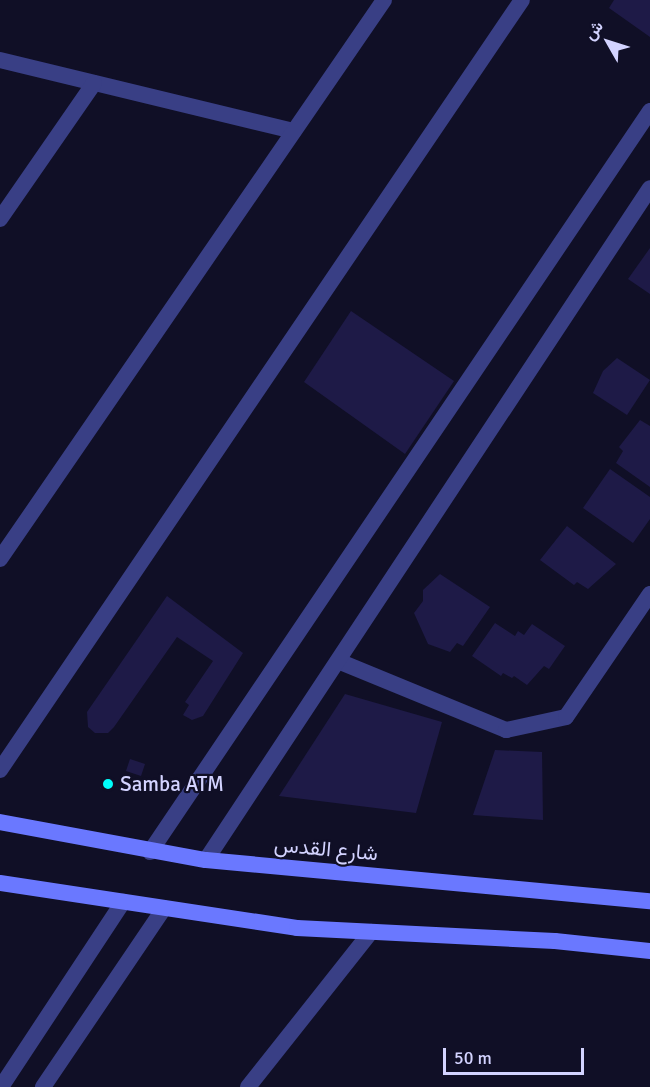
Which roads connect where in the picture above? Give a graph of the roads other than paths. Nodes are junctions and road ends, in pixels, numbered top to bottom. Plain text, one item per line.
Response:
1 (384, 0) edge
2 (522, 0) edge
3 (0, 60) edge
4 (94, 83) junction
5 (650, 111) edge
6 (294, 131) junction
7 (650, 188) edge
8 (0, 219) edge
9 (0, 559) edge
10 (650, 594) edge
11 (338, 661) junction
12 (0, 770) edge
13 (0, 822) edge
14 (150, 852) junction
15 (206, 861) junction
16 (0, 883) edge
17 (650, 901) edge
18 (123, 902) junction
19 (164, 908) junction
20 (371, 932) junction
21 (650, 951) edge
22 (1, 1087) edge
23 (43, 1087) edge
24 (248, 1087) edge

1 - 6 street
2 - 12 street
3 - 4 street
4 - 6 street
4 - 8 street
5 - 14 street
6 - 9 street
7 - 11 street
10 - 11 street
11 - 15 street
13 - 14 main road, شارع القدس
14 - 15 main road, شارع القدس
15 - 17 main road, شارع القدس
16 - 18 main road
18 - 19 main road
18 - 22 street
19 - 20 main road
19 - 23 street
20 - 21 main road
20 - 24 street

